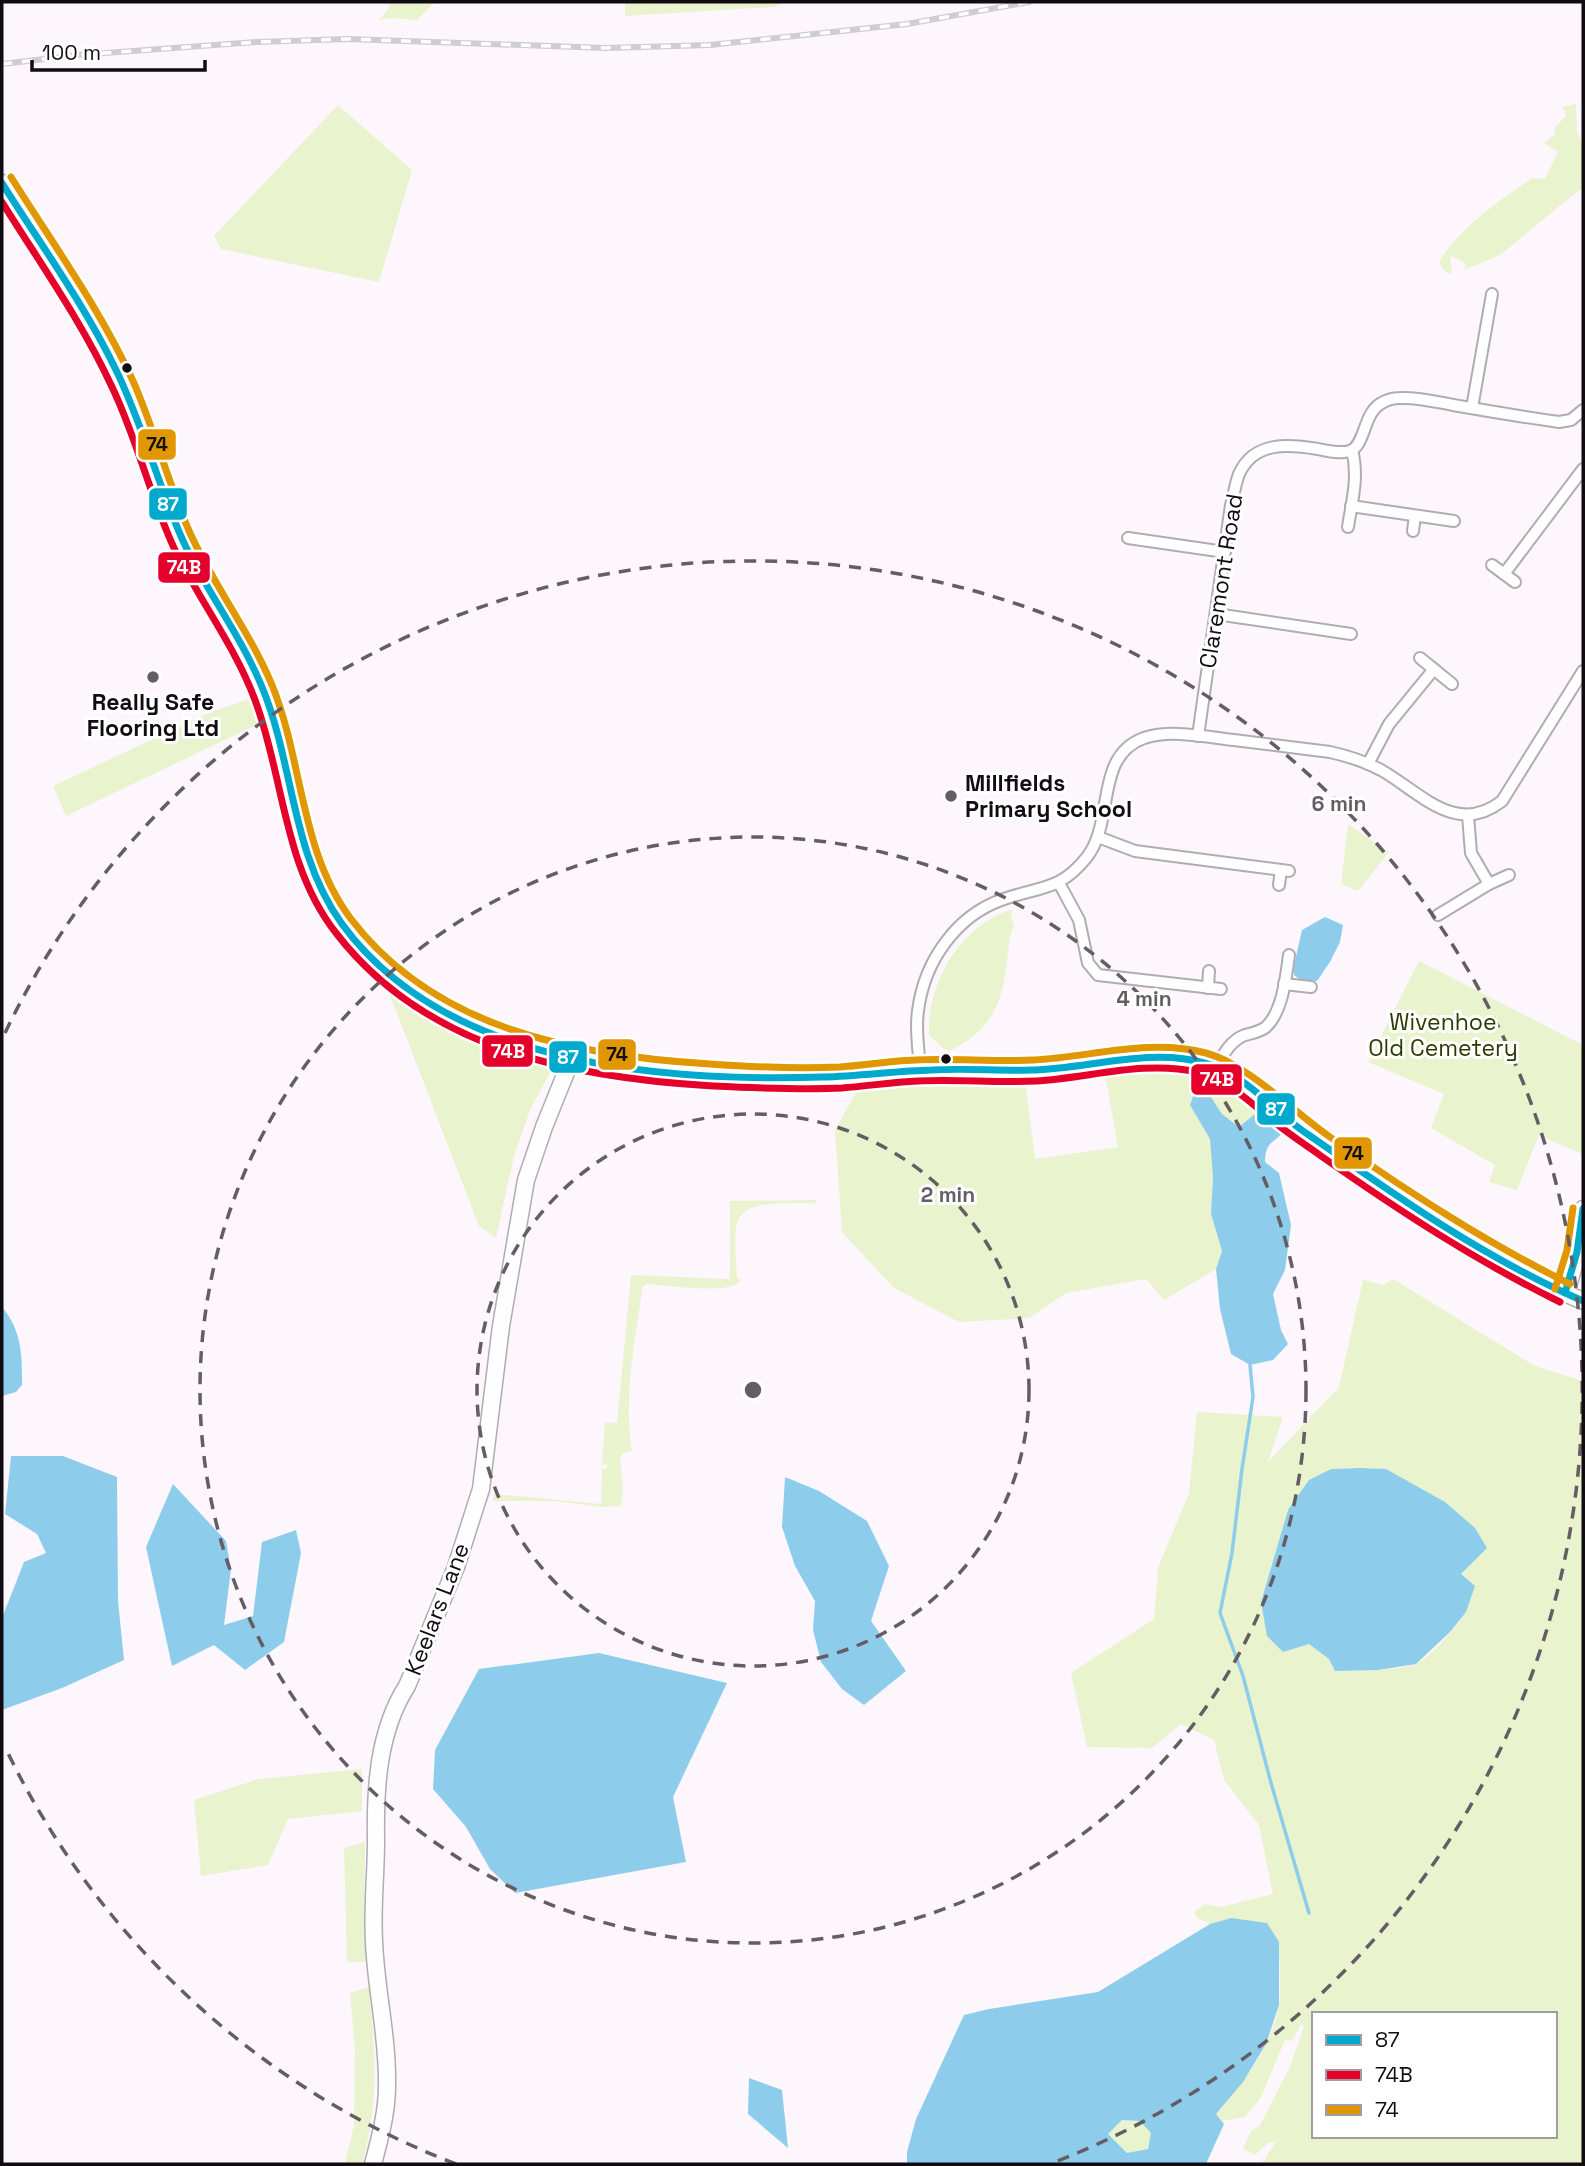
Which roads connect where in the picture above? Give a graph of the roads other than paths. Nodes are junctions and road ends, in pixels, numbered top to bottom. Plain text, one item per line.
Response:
1 (2, 183) edge
2 (1494, 302) dead end
3 (1472, 408) junction
4 (1581, 416) edge
5 (1352, 450) junction
6 (1583, 468) edge
7 (1351, 506) junction
8 (1415, 516) junction
9 (1454, 521) dead end
10 (1348, 527) dead end
11 (1413, 531) dead end
12 (1135, 543) dead end
13 (1225, 552) junction
14 (1492, 565) dead end
15 (1504, 574) junction
16 (1516, 582) dead end
17 (1216, 614) junction
18 (1346, 630) dead end
19 (1420, 658) dead end
20 (1434, 669) junction
21 (1583, 671) edge
22 (1452, 684) dead end
23 (1198, 736) junction
24 (1368, 764) junction
25 (1468, 815) junction
26 (1098, 837) junction
27 (1509, 875) dead end
28 (1059, 883) junction
29 (1489, 884) junction
30 (1279, 885) dead end
31 (1440, 899) dead end
32 (1289, 954) dead end
33 (1209, 971) dead end
34 (1284, 984) junction
35 (1208, 988) junction
36 (1311, 988) dead end
37 (1221, 989) dead end
38 (571, 1060) junction
39 (1217, 1067) junction
40 (920, 1070) junction
41 (1583, 1209) edge
42 (1565, 1293) junction
43 (1583, 1301) edge
44 (373, 2164) edge

1 - 38 street
2 - 3 street
3 - 4 street
3 - 5 street
5 - 7 street
5 - 13 street, Claremont Road
6 - 15 street
7 - 8 street
7 - 10 street
8 - 9 street
8 - 11 street
12 - 13 street
13 - 17 street, Claremont Road
14 - 15 street
15 - 16 street
17 - 18 street
17 - 23 street, Claremont Road
19 - 20 street
20 - 22 street
20 - 24 street
21 - 25 street
23 - 24 street
23 - 26 street
24 - 25 street
25 - 29 street
26 - 28 street
26 - 30 street
27 - 29 street
28 - 35 street
28 - 40 street
29 - 31 street
32 - 34 street
33 - 35 street
34 - 36 street
34 - 39 street
35 - 37 street
38 - 40 street
38 - 44 street, Keelars Lane
39 - 40 street
39 - 42 street
41 - 42 street
42 - 43 street

